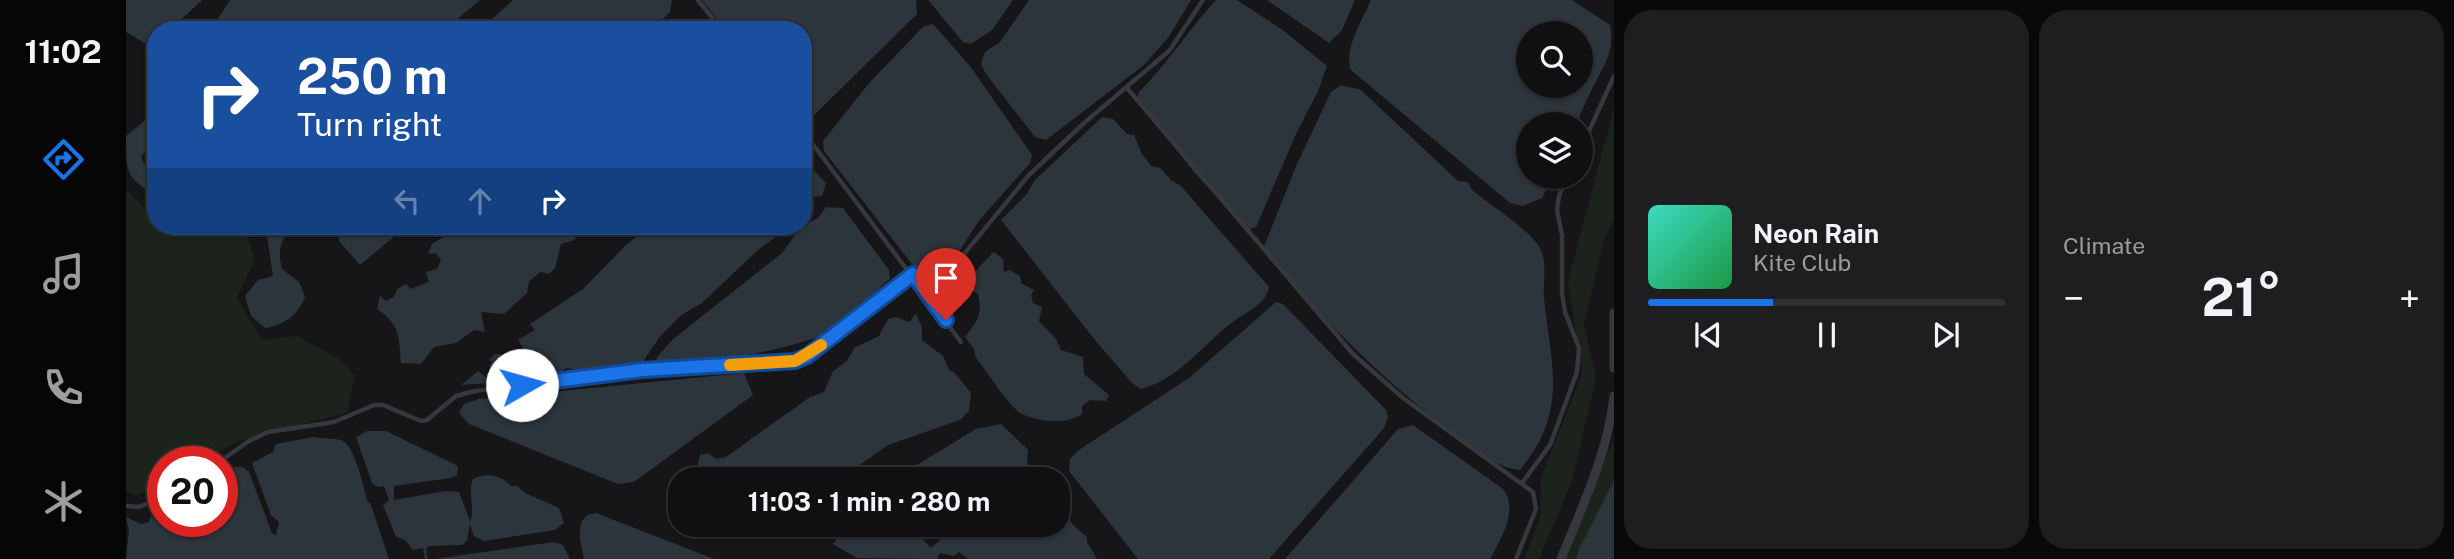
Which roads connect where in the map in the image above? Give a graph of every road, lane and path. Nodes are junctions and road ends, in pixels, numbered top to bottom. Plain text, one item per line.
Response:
1 (698, 0) edge
2 (1203, 0) edge
3 (715, 21) edge
4 (1614, 76) edge
5 (1127, 88) junction
6 (1593, 122) edge
7 (812, 143) edge
8 (1562, 189) edge
9 (913, 274) junction
10 (919, 283) junction
11 (1614, 313) edge
12 (961, 342) dead end
13 (1614, 368) edge
14 (1614, 396) edge
15 (238, 448) edge
16 (1522, 483) junction
17 (147, 503) edge
18 (126, 506) edge
19 (1516, 559) edge
20 (1561, 559) edge

1 - 3 lane
2 - 5 lane
4 - 6 lane
5 - 10 lane
5 - 16 lane
7 - 9 lane
8 - 16 lane
9 - 10 lane
9 - 15 lane
10 - 12 lane
11 - 13 street
14 - 20 street
16 - 19 lane
17 - 18 lane

